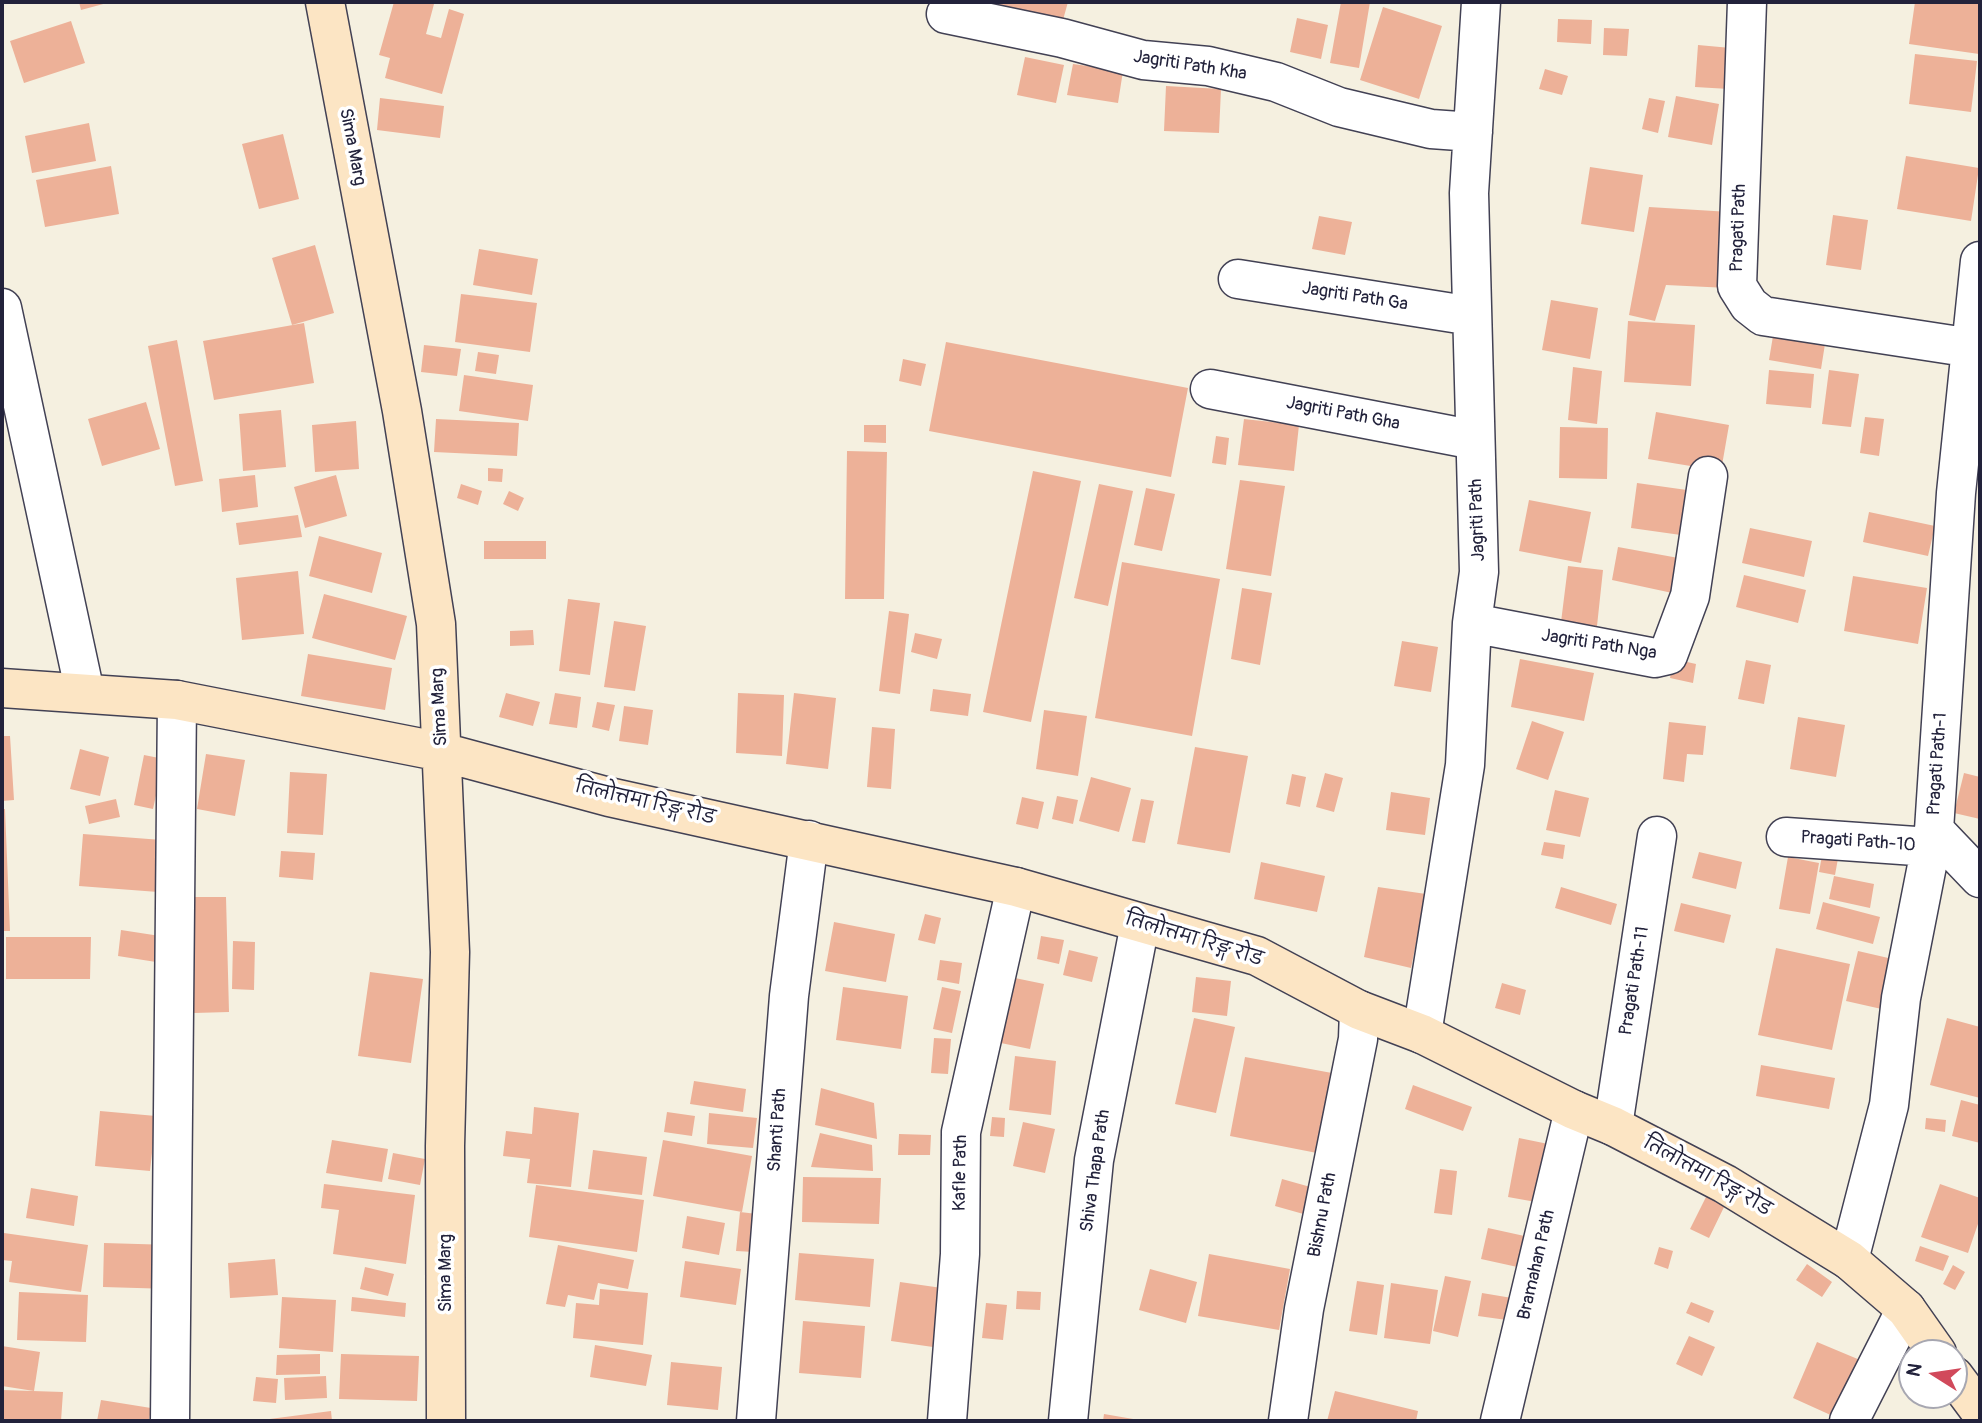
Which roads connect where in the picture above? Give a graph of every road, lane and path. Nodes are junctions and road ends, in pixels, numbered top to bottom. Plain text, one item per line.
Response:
1 (325, 2) edge
2 (1480, 2) edge
3 (1746, 2) edge
4 (946, 14) dead end
5 (1473, 132) junction
6 (1980, 261) edge
7 (1238, 279) dead end
8 (2, 309) edge
9 (1472, 316) junction
10 (1972, 348) junction
11 (1210, 389) dead end
12 (1475, 440) junction
13 (1708, 476) dead end
14 (1968, 495) edge
15 (1472, 623) junction
16 (2, 688) edge
17 (85, 693) junction
18 (177, 700) junction
19 (442, 752) junction
20 (1657, 836) dead end
21 (1786, 837) dead end
22 (1932, 839) junction
23 (809, 840) junction
24 (1980, 878) edge
25 (1016, 887) junction
26 (1140, 924) junction
27 (1359, 1010) junction
28 (1422, 1034) junction
29 (1574, 1110) junction
30 (1613, 1126) junction
31 (1849, 1260) junction
32 (1906, 1309) junction
33 (1927, 1339) edge
34 (1968, 1395) edge
35 (1980, 1411) edge
36 (170, 1421) edge
37 (446, 1421) edge
38 (756, 1421) edge
39 (947, 1421) edge
40 (1068, 1421) edge
41 (1288, 1421) edge
42 (1500, 1421) edge
43 (1849, 1421) edge

1 - 19 street, Sima Marg
2 - 5 street, Jagriti Path
3 - 10 street, Pragati Path
4 - 5 street, Jagriti Path Kha
5 - 9 street, Jagriti Path
6 - 10 street, Pragati Path-1
7 - 9 street, Jagriti Path Ga
8 - 17 street
9 - 12 street, Jagriti Path
10 - 14 street, Pragati Path-1
11 - 12 street, Jagriti Path Gha
12 - 15 street, Jagriti Path
13 - 15 street, Jagriti Path Nga
14 - 22 street, Pragati Path-1
15 - 28 street, Jagriti Path
16 - 17 street, तिलोत्तमा रिङ्ग रोड
17 - 18 street, तिलोत्तमा रिङ्ग रोड
18 - 19 street, तिलोत्तमा रिङ्ग रोड
18 - 36 street
19 - 23 street, तिलोत्तमा रिङ्ग रोड
19 - 37 street, Sima Marg
20 - 30 street, Pragati Path-11
21 - 22 street, Pragati Path-10
22 - 24 street
22 - 31 street, Pragati Path-1
23 - 25 street, तिलोत्तमा रिङ्ग रोड
23 - 38 street, Shanti Path
25 - 26 street, तिलोत्तमा रिङ्ग रोड
25 - 39 street, Kafle Path
26 - 27 street, तिलोत्तमा रिङ्ग रोड
26 - 40 street, Shiva Thapa Path
27 - 28 street, तिलोत्तमा रिङ्ग रोड
27 - 41 street, Bishnu Path
28 - 29 street, तिलोत्तमा रिङ्ग रोड
29 - 30 street, तिलोत्तमा रिङ्ग रोड
29 - 42 street, Bramahan Path
30 - 31 street, तिलोत्तमा रिङ्ग रोड
31 - 32 street, तिलोत्तमा रिङ्ग रोड
32 - 33 street, तिलोत्तमा रिङ्ग रोड
32 - 43 street
34 - 35 street

